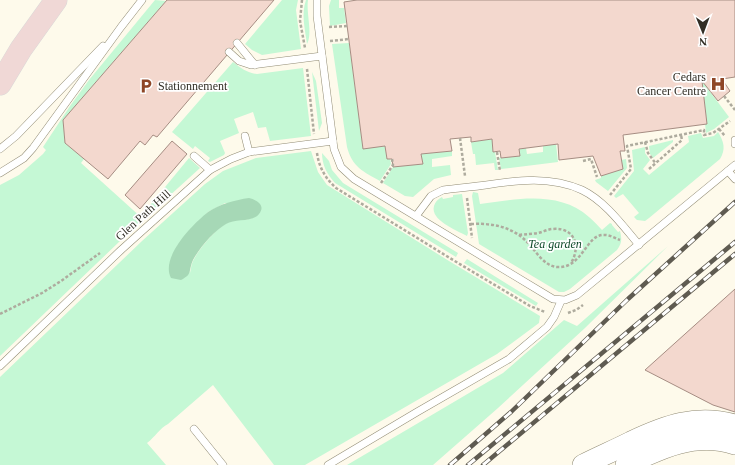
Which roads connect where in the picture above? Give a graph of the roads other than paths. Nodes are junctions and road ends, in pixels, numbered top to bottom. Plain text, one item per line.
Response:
1 (56, 0) edge
2 (142, 0) edge
3 (317, 0) edge
4 (121, 27) junction
5 (237, 44) dead end
6 (229, 52) dead end
7 (322, 56) junction
8 (255, 65) junction
9 (0, 84) edge
10 (245, 136) dead end
11 (735, 140) edge
12 (333, 141) junction
13 (735, 144) edge
14 (0, 149) edge
15 (249, 152) junction
16 (194, 156) dead end
17 (735, 165) edge
18 (210, 170) junction
19 (728, 171) junction
20 (0, 173) edge
21 (735, 179) edge
22 (416, 216) junction
23 (640, 245) junction
24 (561, 301) junction
25 (0, 366) edge
26 (735, 425) edge
27 (194, 428) dead end
28 (735, 444) edge
29 (223, 465) edge
30 (328, 465) edge
31 (583, 465) edge
32 (626, 465) edge

1 - 9 highway
2 - 4 lane
3 - 7 lane
4 - 14 lane
4 - 20 lane
5 - 8 lane
6 - 8 lane
7 - 8 lane
7 - 12 lane
10 - 15 lane
11 - 13 lane
12 - 15 lane, Glen Path Hill
12 - 22 lane
15 - 18 lane, Glen Path Hill
16 - 18 lane
17 - 19 lane
18 - 25 lane, Glen Path Hill
19 - 21 lane
19 - 23 lane
22 - 23 lane
22 - 24 lane
23 - 24 lane
24 - 30 lane
26 - 31 main road
27 - 29 lane
28 - 32 main road

